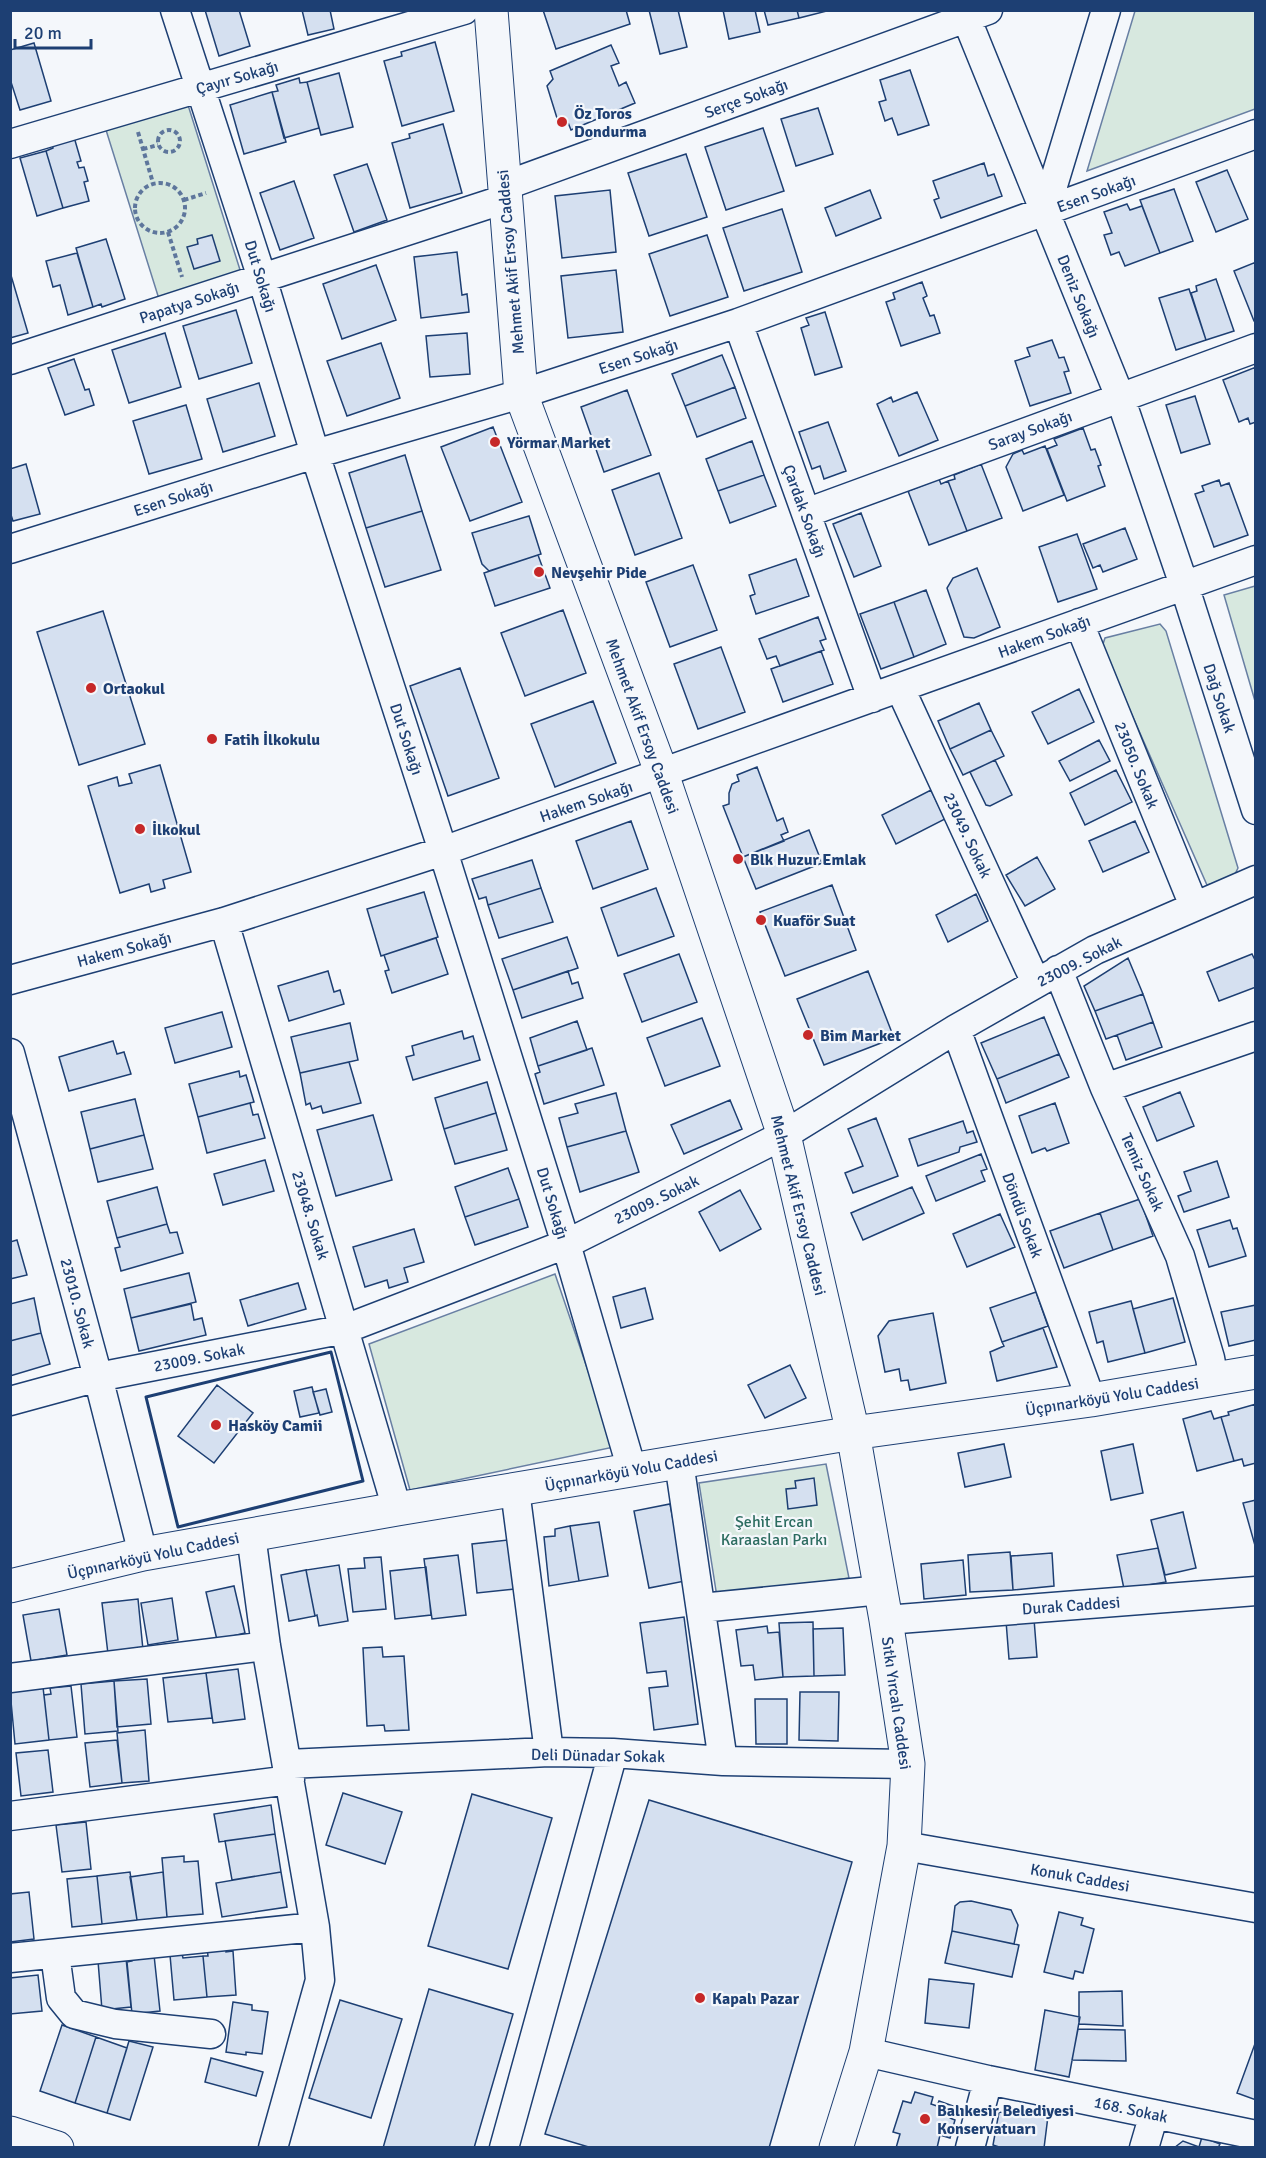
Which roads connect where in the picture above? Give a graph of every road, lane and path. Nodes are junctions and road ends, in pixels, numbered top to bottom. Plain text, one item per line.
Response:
1 (175, 10) edge
2 (464, 10) edge
3 (491, 10) edge
4 (1106, 10) edge
5 (973, 13) edge
6 (200, 88) junction
7 (138, 130) dead end
8 (1256, 134) edge
9 (10, 144) edge
10 (158, 145) junction
11 (143, 149) junction
12 (153, 183) junction
13 (215, 190) dead end
14 (504, 192) junction
15 (184, 200) junction
16 (1045, 212) junction
17 (168, 232) junction
18 (262, 278) junction
19 (191, 302) junction
20 (738, 323) junction
21 (1256, 348) edge
22 (10, 360) edge
23 (521, 394) junction
24 (1119, 397) junction
25 (315, 454) junction
26 (806, 513) junction
27 (10, 549) edge
28 (1256, 560) edge
29 (1184, 585) junction
30 (1079, 623) junction
31 (900, 688) junction
32 (872, 698) junction
33 (662, 774) junction
34 (1256, 810) edge
35 (443, 851) junction
36 (1256, 880) edge
37 (1194, 906) junction
38 (224, 922) junction
39 (1047, 976) junction
40 (10, 980) edge
41 (956, 1029) junction
42 (1256, 1036) edge
43 (10, 1053) edge
44 (1105, 1088) junction
45 (784, 1135) junction
46 (566, 1244) junction
47 (345, 1329) junction
48 (1256, 1372) edge
49 (98, 1377) junction
50 (1214, 1380) junction
51 (1091, 1400) junction
52 (10, 1401) edge
53 (852, 1433) junction
54 (679, 1462) junction
55 (632, 1470) junction
56 (515, 1490) junction
57 (397, 1509) junction
58 (251, 1535) junction
59 (142, 1554) junction
60 (10, 1586) edge
61 (1256, 1591) edge
62 (883, 1605) junction
63 (701, 1608) junction
64 (266, 1646) junction
65 (10, 1678) edge
66 (549, 1752) junction
67 (613, 1753) junction
68 (723, 1761) junction
69 (908, 1764) junction
70 (289, 1772) junction
71 (10, 1816) edge
72 (904, 1846) junction
73 (1256, 1908) edge
74 (315, 1927) junction
75 (55, 1954) junction
76 (10, 1958) edge
77 (211, 2034) dead end
78 (866, 2052) junction
79 (988, 2080) junction
80 (1154, 2114) junction
81 (10, 2133) edge
82 (1256, 2135) edge
83 (57, 2148) edge
84 (273, 2148) edge
85 (504, 2148) edge
86 (836, 2148) edge
87 (970, 2148) edge
88 (1144, 2148) edge

1 - 6 street, Dut Sokağı
2 - 6 street, Çayır Sokağı
3 - 14 main road, Mehmet Akif Ersoy Caddesi
4 - 16 street
5 - 14 street, Serçe Sokağı
5 - 16 street, Deniz Sokağı
6 - 9 street, Çayır Sokağı
6 - 18 street, Dut Sokağı
7 - 11 path
8 - 16 street, Esen Sokağı
10 - 10 path
10 - 11 path
11 - 12 path
12 - 15 path
12 - 17 path
13 - 15 path
14 - 18 street, Papatya Sokağı
14 - 23 main road, Mehmet Akif Ersoy Caddesi
15 - 17 path
16 - 20 street, Esen Sokağı
16 - 24 street, Deniz Sokağı
17 - 19 path
18 - 19 street, Papatya Sokağı
18 - 25 street, Dut Sokağı
19 - 22 street, Papatya Sokağı
20 - 23 street, Esen Sokağı
20 - 26 street, Çardak Sokağı
21 - 24 street, Saray Sokağı
23 - 25 street, Esen Sokağı
23 - 33 main road, Mehmet Akif Ersoy Caddesi
24 - 26 street, Saray Sokağı
24 - 29 street, Deniz Sokağı
25 - 27 street, Esen Sokağı
25 - 35 street, Dut Sokağı
26 - 32 street, Çardak Sokağı
28 - 29 street, Hakem Sokağı
29 - 30 street, Hakem Sokağı
29 - 34 street, Dağ Sokak
30 - 31 street, Hakem Sokağı
30 - 37 street, 23050. Sokak
31 - 32 street, Hakem Sokağı
31 - 39 street, 23049. Sokak
32 - 33 street, Hakem Sokağı
33 - 35 street, Hakem Sokağı
33 - 45 main road, Mehmet Akif Ersoy Caddesi
35 - 38 street, Hakem Sokağı
35 - 46 street, Dut Sokağı
36 - 37 street, 23009. Sokak
37 - 39 street, 23009. Sokak
38 - 40 street, Hakem Sokağı
38 - 47 street, 23048. Sokak
39 - 41 street, 23009. Sokak
39 - 44 street, Temiz Sokak
41 - 45 street, 23009. Sokak
41 - 51 street, Döndü Sokak
42 - 44 street
43 - 49 street, 23010. Sokak
44 - 50 street, Temiz Sokak
45 - 46 street, 23009. Sokak
45 - 53 main road, Mehmet Akif Ersoy Caddesi
46 - 47 street, 23009. Sokak
46 - 55 street, Dut Sokağı
47 - 49 street, 23009. Sokak
47 - 57 street, 23048. Sokak
48 - 50 main road, Üçpınarköyü Yolu Caddesi
49 - 52 street, 23009. Sokak
49 - 59 street, 23010. Sokak
50 - 51 main road, Üçpınarköyü Yolu Caddesi
51 - 53 main road, Üçpınarköyü Yolu Caddesi
53 - 54 main road, Üçpınarköyü Yolu Caddesi
53 - 62 main road, Sıtkı Yırcalı Caddesi
54 - 55 main road, Üçpınarköyü Yolu Caddesi
54 - 63 street
55 - 56 main road, Üçpınarköyü Yolu Caddesi
56 - 57 main road, Üçpınarköyü Yolu Caddesi
56 - 66 street
57 - 58 main road, Üçpınarköyü Yolu Caddesi
58 - 59 main road, Üçpınarköyü Yolu Caddesi
58 - 64 street
59 - 60 main road, Üçpınarköyü Yolu Caddesi
61 - 62 street, Durak Caddesi
62 - 63 street, Durak Caddesi
62 - 69 main road, Sıtkı Yırcalı Caddesi
63 - 68 street
64 - 65 street
64 - 70 street
66 - 67 street, Deli Dünadar Sokak
66 - 70 street, Deli Dünadar Sokak
67 - 68 street, Deli Dünadar Sokak
67 - 85 street
68 - 69 street, Deli Dünadar Sokak
69 - 72 main road, Sıtkı Yırcalı Caddesi
70 - 71 street, Deli Dünadar Sokak
70 - 74 street
72 - 73 street, Konuk Caddesi
72 - 78 main road, Sıtkı Yırcalı Caddesi
74 - 75 street
74 - 84 street
75 - 76 street
75 - 77 street
78 - 79 street, 168. Sokak
78 - 86 main road, Sıtkı Yırcalı Caddesi
79 - 80 street, 168. Sokak
79 - 87 street
80 - 82 street, 168. Sokak
80 - 88 street
81 - 83 main road

